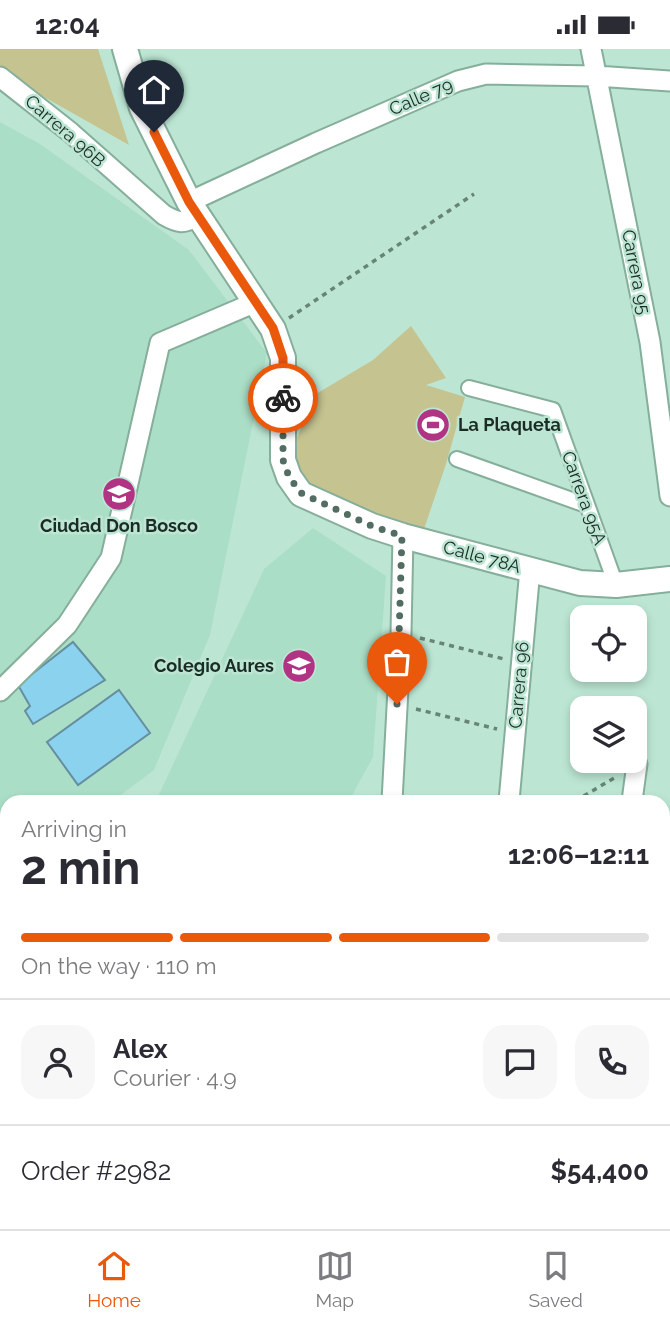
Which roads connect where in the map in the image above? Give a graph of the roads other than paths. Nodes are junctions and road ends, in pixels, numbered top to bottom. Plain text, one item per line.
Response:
1 (125, 49) edge
2 (591, 49) edge
3 (596, 76) junction
4 (0, 77) edge
5 (670, 81) edge
6 (194, 209) junction
7 (256, 302) junction
8 (660, 341) edge
9 (469, 389) dead end
10 (457, 459) dead end
11 (670, 496) edge
12 (586, 505) junction
13 (402, 536) junction
14 (530, 569) junction
15 (670, 579) edge
16 (617, 585) junction
17 (0, 691) edge
18 (636, 773) edge
19 (392, 795) edge
20 (509, 795) edge
21 (633, 795) edge

1 - 6 street
2 - 3 street, Carrera 95
3 - 5 street, Calle 79
3 - 6 street, Calle 79
3 - 8 street, Carrera 95
4 - 6 street, Carrera 96B
6 - 7 street
7 - 13 street, Calle 78A
7 - 17 street
8 - 11 street, Carrera 95
9 - 12 street, Carrera 95A
10 - 12 street
12 - 16 street, Carrera 95A
13 - 14 street, Calle 78A
13 - 19 street
14 - 16 street, Calle 78A
14 - 20 street, Carrera 96
15 - 16 street, Calle 78A
18 - 21 street

